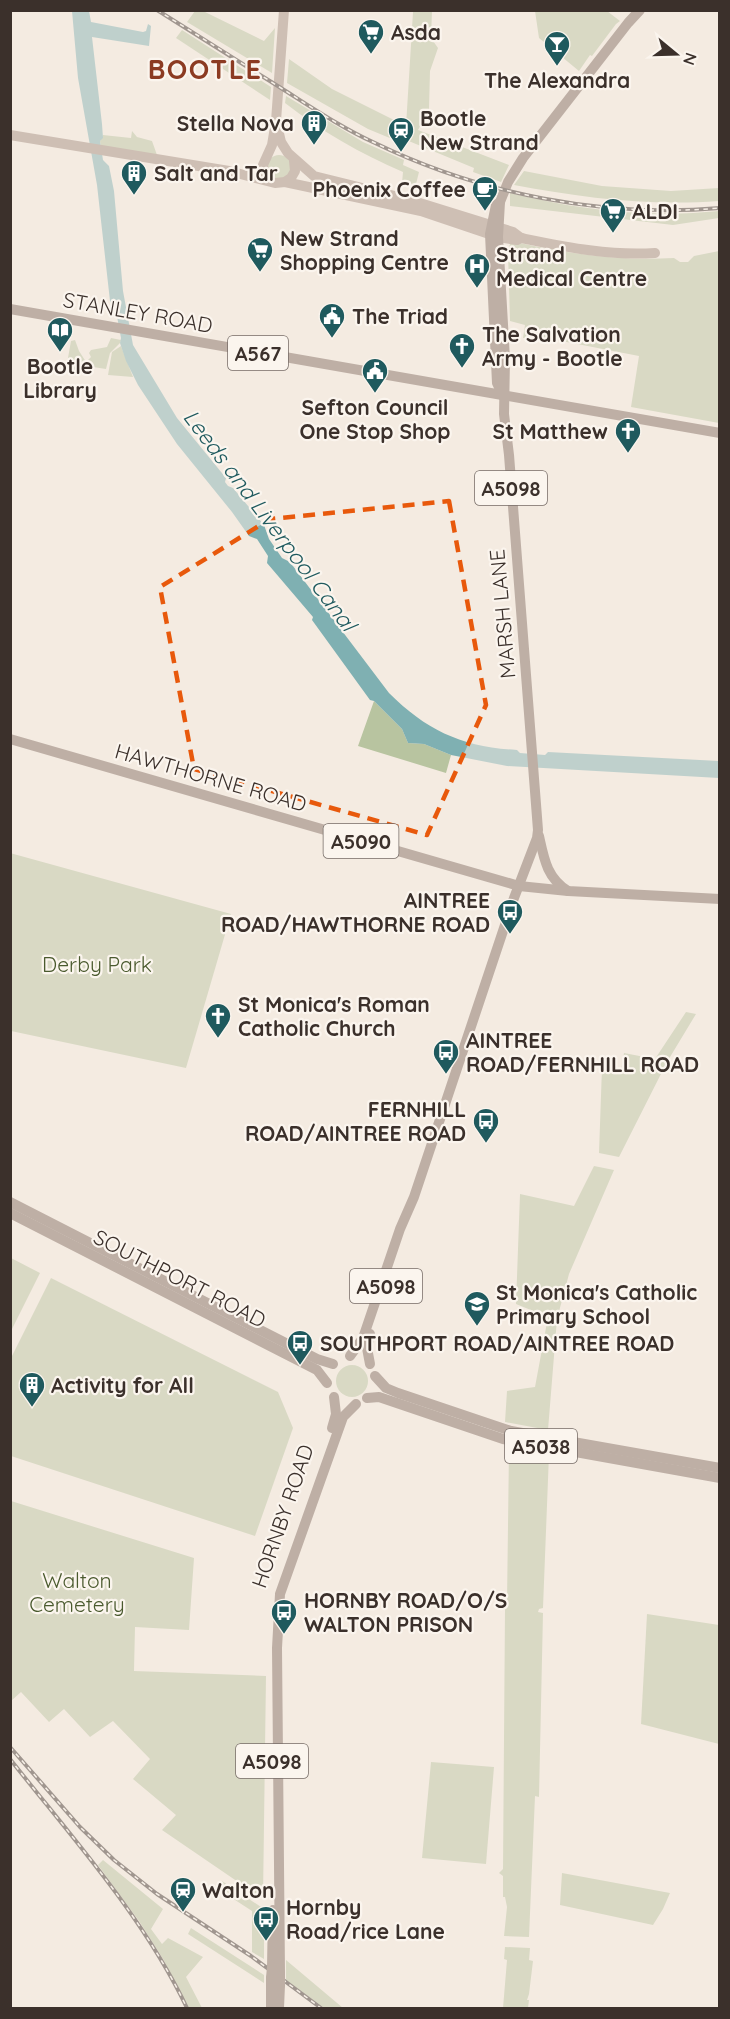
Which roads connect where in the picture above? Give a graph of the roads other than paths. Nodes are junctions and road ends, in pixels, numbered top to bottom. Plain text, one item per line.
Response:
1 (640, 10) edge
2 (285, 11) edge
3 (276, 121) junction
4 (10, 135) edge
5 (268, 155) junction
6 (291, 157) junction
7 (263, 167) junction
8 (229, 171) junction
9 (269, 180) junction
10 (285, 182) junction
11 (494, 231) junction
12 (655, 253) dead end
13 (10, 309) edge
14 (503, 396) junction
15 (720, 433) edge
16 (10, 739) edge
17 (538, 825) junction
18 (519, 886) junction
19 (568, 891) junction
20 (720, 899) edge
21 (10, 1202) edge
22 (410, 1208) junction
23 (10, 1213) edge
24 (350, 1356) junction
25 (333, 1364) junction
26 (370, 1364) junction
27 (375, 1376) junction
28 (327, 1383) junction
29 (334, 1397) junction
30 (368, 1398) junction
31 (356, 1404) junction
32 (720, 1468) edge
33 (720, 1478) edge
34 (276, 1976) junction
35 (272, 2008) edge
36 (279, 2008) edge

1 - 11 main road, MARSH LANE / A5098
2 - 3 street
3 - 5 street
3 - 6 street
4 - 8 street
5 - 6 street
5 - 7 street
6 - 10 street
6 - 11 street
7 - 8 street
7 - 9 street
8 - 9 street
9 - 10 street
10 - 11 street
11 - 12 street
11 - 14 main road, MARSH LANE / A5098
13 - 14 main road, STANLEY ROAD / A567
14 - 15 main road, STANLEY ROAD / A567
14 - 17 main road, MARSH LANE / A5098
16 - 18 main road, HAWTHORNE ROAD / A5090
17 - 18 main road, MARSH LANE / A5098
17 - 19 main road, MARSH LANE / A5098
18 - 19 main road, HAWTHORNE ROAD / A5090
18 - 22 main road, A5098
19 - 20 main road, HAWTHORNE ROAD / A5090
21 - 25 main road, SOUTHPORT ROAD
22 - 24 main road, A5098
22 - 26 main road, A5098
23 - 28 main road, SOUTHPORT ROAD
24 - 25 main road
24 - 26 main road
25 - 28 main road
26 - 27 main road
27 - 30 main road
27 - 32 main road, A5038
28 - 29 main road
29 - 31 main road
29 - 34 main road, HORNBY ROAD / A5098
30 - 31 main road
30 - 33 main road, A5038
31 - 34 main road, HORNBY ROAD / A5098
34 - 35 main road, HORNBY ROAD / A5098
34 - 36 main road, HORNBY ROAD / A5098

